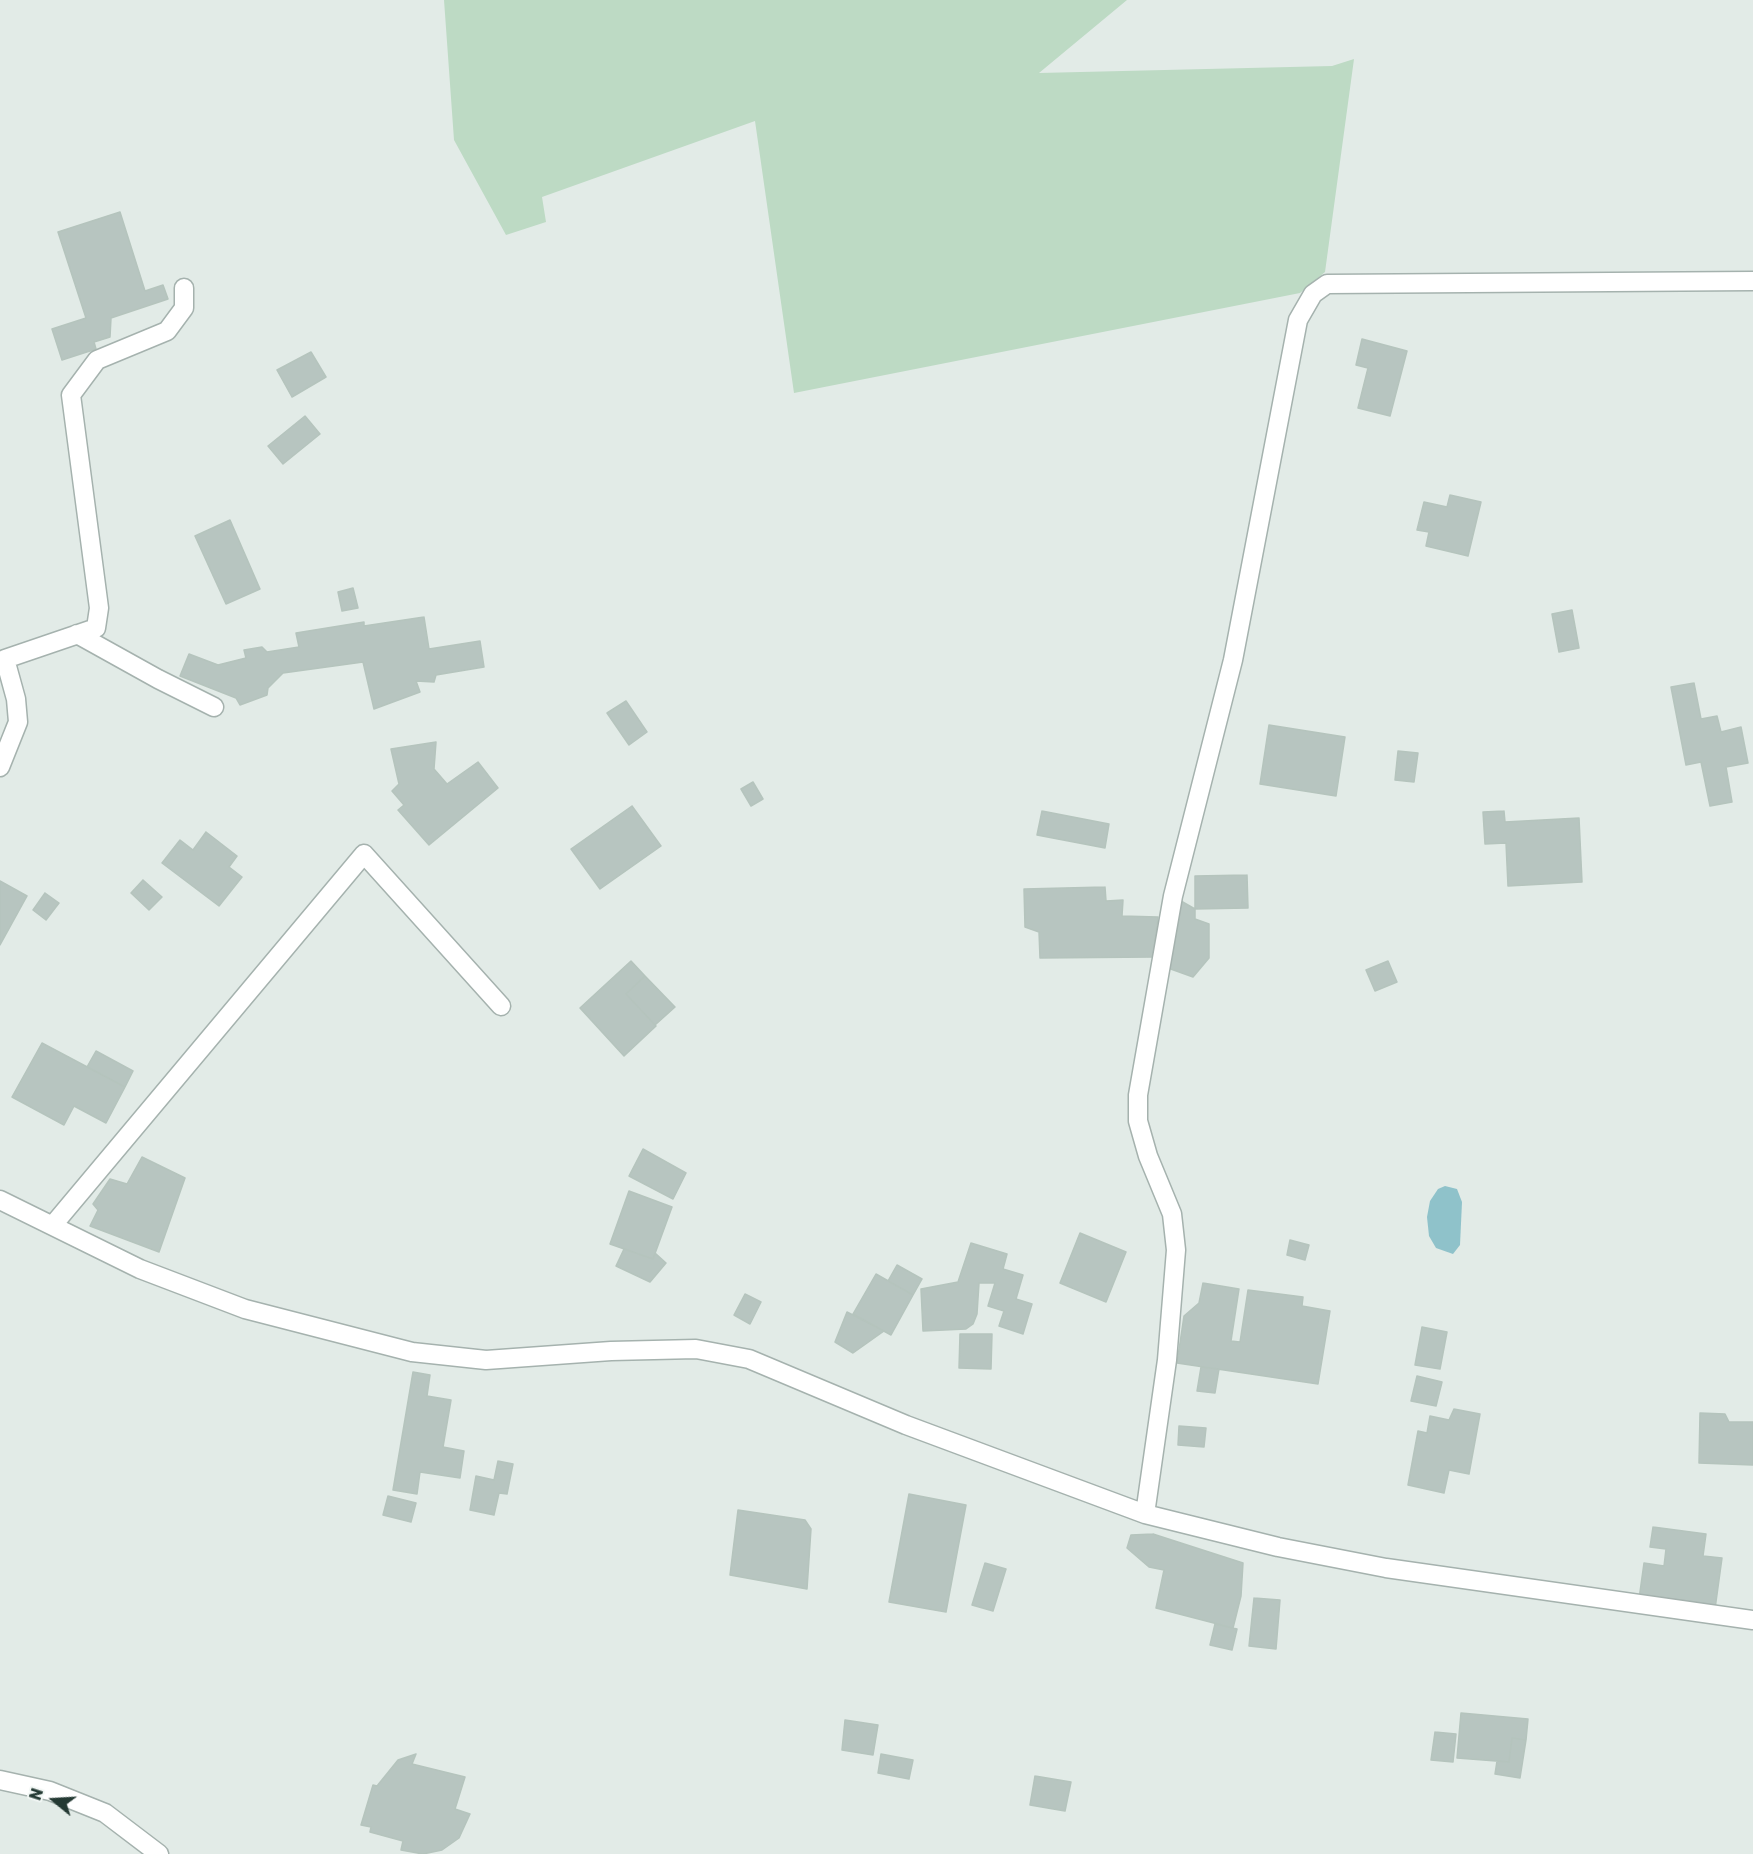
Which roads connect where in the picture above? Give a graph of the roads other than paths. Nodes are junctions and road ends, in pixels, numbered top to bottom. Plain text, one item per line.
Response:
1 (1753, 280) edge
2 (184, 288) dead end
3 (77, 634) junction
4 (214, 706) dead end
5 (0, 767) edge
6 (501, 1006) dead end
7 (0, 1200) edge
8 (52, 1225) junction
9 (1145, 1514) junction
10 (1753, 1620) edge
11 (0, 1780) edge
12 (159, 1854) edge

1 - 9 street
2 - 3 street
3 - 4 street
3 - 5 street
6 - 8 street
7 - 8 street
8 - 9 street
9 - 10 street
11 - 12 street

